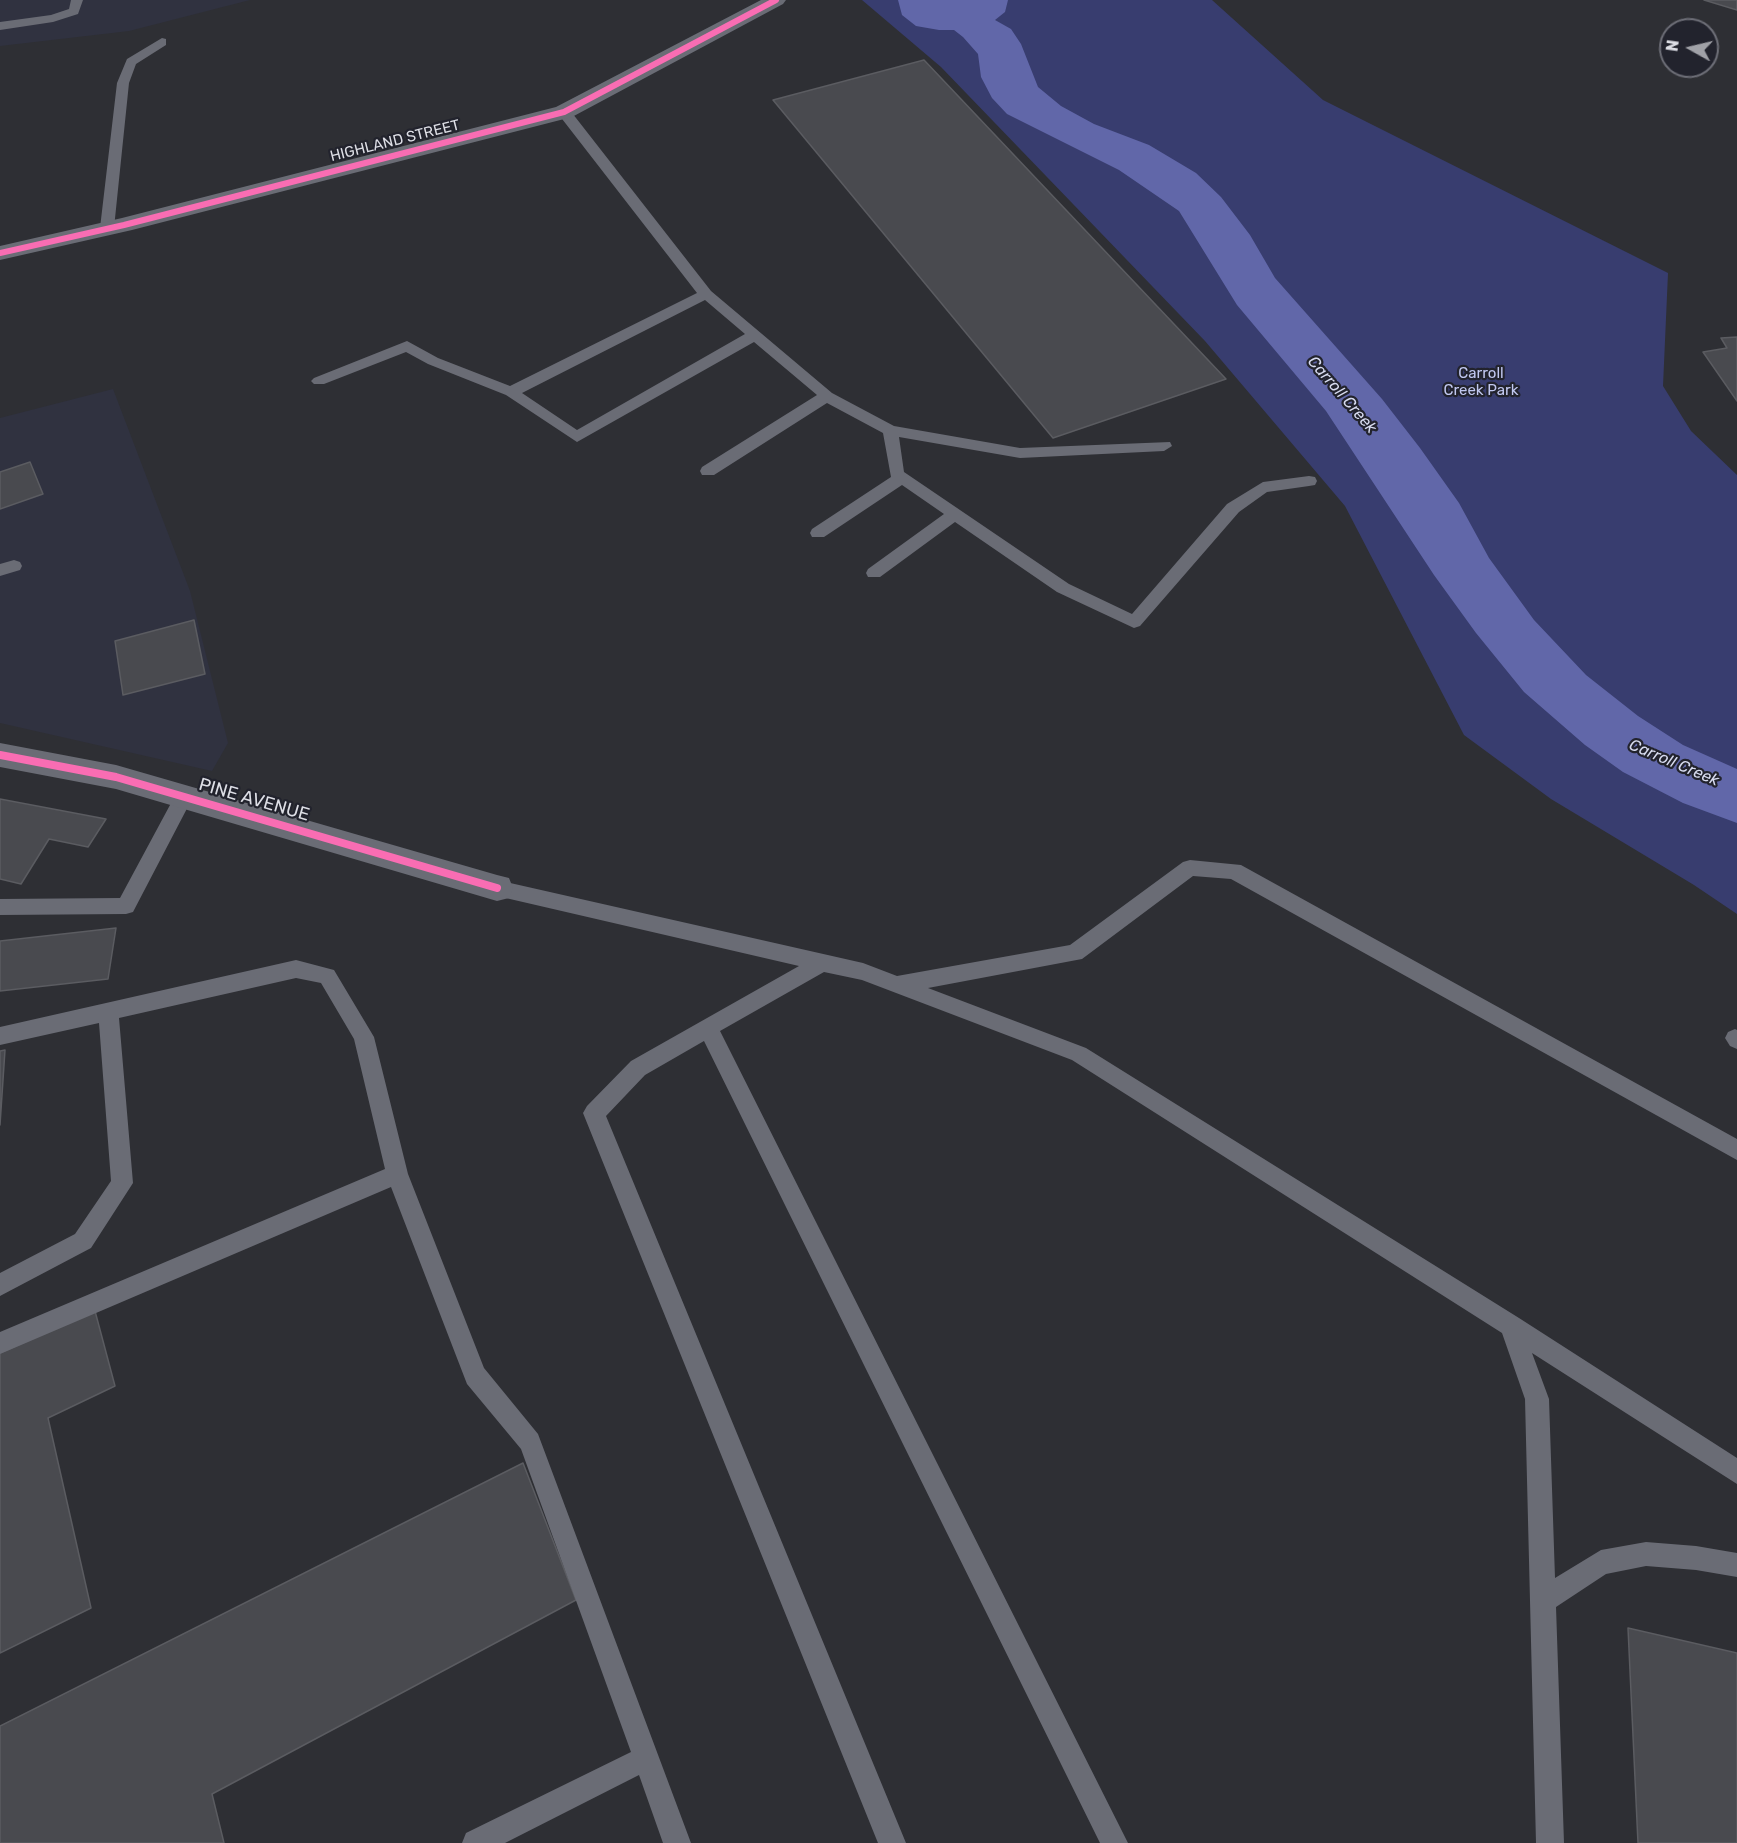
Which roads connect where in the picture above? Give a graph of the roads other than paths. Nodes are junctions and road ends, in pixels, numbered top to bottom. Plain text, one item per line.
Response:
1 (76, 0) edge
2 (776, 0) edge
3 (0, 26) edge
4 (162, 42) dead end
5 (564, 112) junction
6 (107, 228) junction
7 (0, 253) edge
8 (706, 294) junction
9 (755, 335) junction
10 (319, 381) dead end
11 (511, 392) junction
12 (827, 396) junction
13 (890, 430) junction
14 (1164, 446) dead end
15 (708, 471) dead end
16 (902, 477) junction
17 (1309, 481) dead end
18 (955, 514) junction
19 (818, 533) dead end
20 (874, 573) dead end
21 (0, 755) edge
22 (184, 797) junction
23 (497, 888) joint
24 (0, 907) edge
25 (820, 964) junction
26 (896, 985) junction
27 (108, 1012) junction
28 (708, 1028) junction
29 (0, 1036) edge
30 (1737, 1150) edge
31 (396, 1174) junction
32 (0, 1285) edge
33 (1511, 1326) junction
34 (0, 1343) edge
35 (1737, 1472) edge
36 (1737, 1565) edge
37 (1543, 1601) junction
38 (646, 1758) junction
39 (476, 1843) edge
40 (677, 1843) edge
41 (892, 1843) edge
42 (1114, 1843) edge
43 (1550, 1843) edge

1 - 3 lane
2 - 5 street, HIGHLAND STREET
4 - 6 lane
5 - 6 street, HIGHLAND STREET
5 - 8 lane
6 - 7 street, HIGHLAND STREET
8 - 9 lane
8 - 11 lane
9 - 11 lane
9 - 12 lane
10 - 11 lane
12 - 13 lane
12 - 15 lane
13 - 14 lane
13 - 16 lane
16 - 18 lane
16 - 19 lane
17 - 18 lane
18 - 20 lane
21 - 22 street, PINE AVENUE
22 - 23 street, PINE AVENUE
22 - 24 lane
23 - 25 lane
25 - 26 lane
25 - 28 lane
26 - 30 lane
26 - 33 lane
27 - 29 lane
27 - 31 lane
27 - 32 lane
28 - 41 lane
28 - 42 lane
31 - 34 lane
31 - 38 lane
33 - 35 lane
33 - 37 lane
36 - 37 lane
37 - 43 lane
38 - 39 lane
38 - 40 lane

